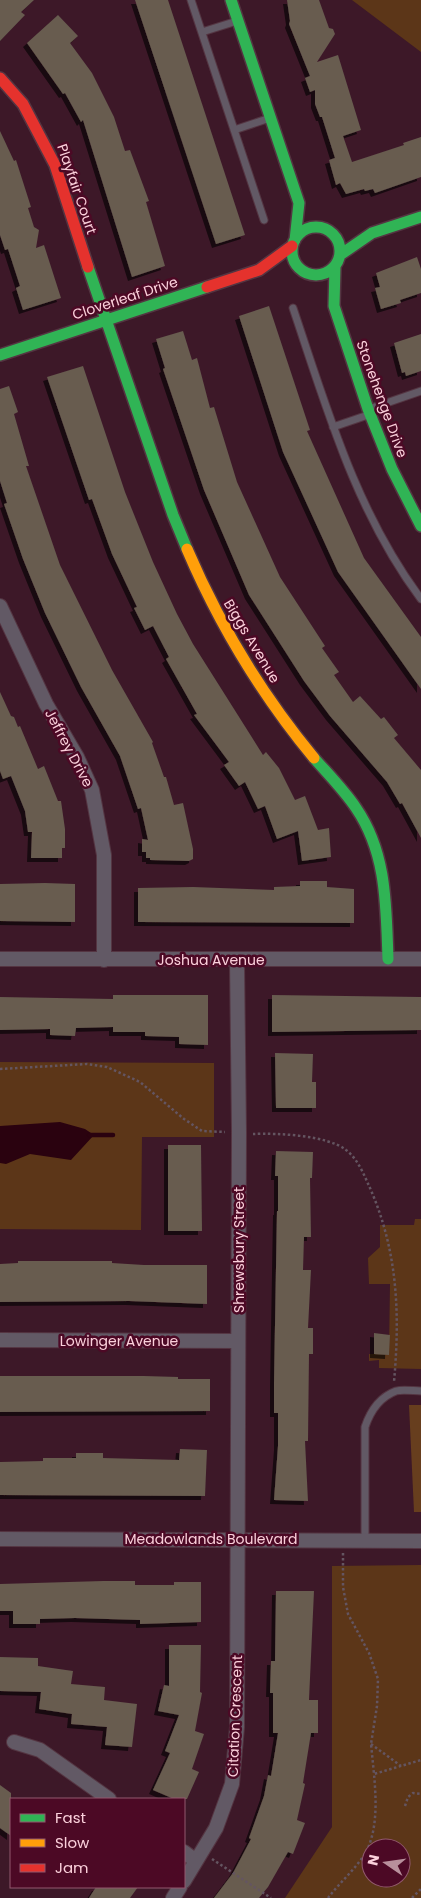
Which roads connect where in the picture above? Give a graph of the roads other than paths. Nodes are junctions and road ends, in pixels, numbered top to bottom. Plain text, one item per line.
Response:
1 (191, 0) edge
2 (231, 0) edge
3 (238, 20) junction
4 (202, 32) junction
5 (0, 78) edge
6 (272, 118) junction
7 (234, 130) junction
8 (299, 203) junction
9 (421, 217) edge
10 (264, 220) dead end
11 (328, 230) junction
12 (372, 233) junction
13 (294, 243) junction
14 (340, 255) junction
15 (334, 267) junction
16 (259, 270) junction
17 (307, 273) junction
18 (334, 306) junction
19 (293, 308) dead end
20 (106, 320) junction
21 (0, 355) edge
22 (421, 391) edge
23 (369, 412) junction
24 (333, 427) junction
25 (421, 526) edge
26 (421, 599) edge
27 (0, 606) edge
28 (0, 959) edge
29 (388, 959) junction
30 (421, 959) edge
31 (104, 960) junction
32 (237, 961) junction
33 (0, 1340) edge
34 (238, 1341) junction
35 (421, 1391) edge
36 (0, 1539) edge
37 (238, 1539) junction
38 (365, 1540) junction
39 (421, 1540) edge
40 (14, 1742) dead end
41 (108, 1798) edge
42 (185, 1853) edge
43 (196, 1861) junction
44 (185, 1878) edge

1 - 4 lane
2 - 3 street
3 - 4 lane
3 - 6 street
4 - 7 lane
5 - 20 street, Playfair Court
6 - 7 lane
6 - 8 street
7 - 10 lane
8 - 11 street
8 - 13 street
9 - 12 street
11 - 12 street
11 - 13 street
11 - 14 street
12 - 14 street
13 - 16 street, Cloverleaf Drive
13 - 17 street
14 - 15 street
15 - 17 street
15 - 18 street, Stonehenge Drive
16 - 17 street, Cloverleaf Drive
16 - 20 street, Cloverleaf Drive
17 - 18 street, Stonehenge Drive
18 - 23 street, Stonehenge Drive
19 - 24 lane
20 - 21 street, Cloverleaf Drive
20 - 29 street, Biggs Avenue
22 - 23 lane
23 - 24 lane
23 - 25 street, Stonehenge Drive
24 - 26 lane
27 - 31 street, Jeffrey Drive
28 - 31 street, Joshua Avenue
29 - 30 street, Joshua Avenue
29 - 32 street, Joshua Avenue
31 - 32 street, Joshua Avenue
32 - 34 street, Shrewsbury Street
33 - 34 street, Lowinger Avenue
34 - 37 street, Shrewsbury Street
35 - 38 lane
36 - 37 street, Meadowlands Boulevard
37 - 38 street, Meadowlands Boulevard
37 - 43 street, Citation Crescent
38 - 39 street, Meadowlands Boulevard
40 - 41 street
42 - 43 street
43 - 44 street, Citation Crescent

